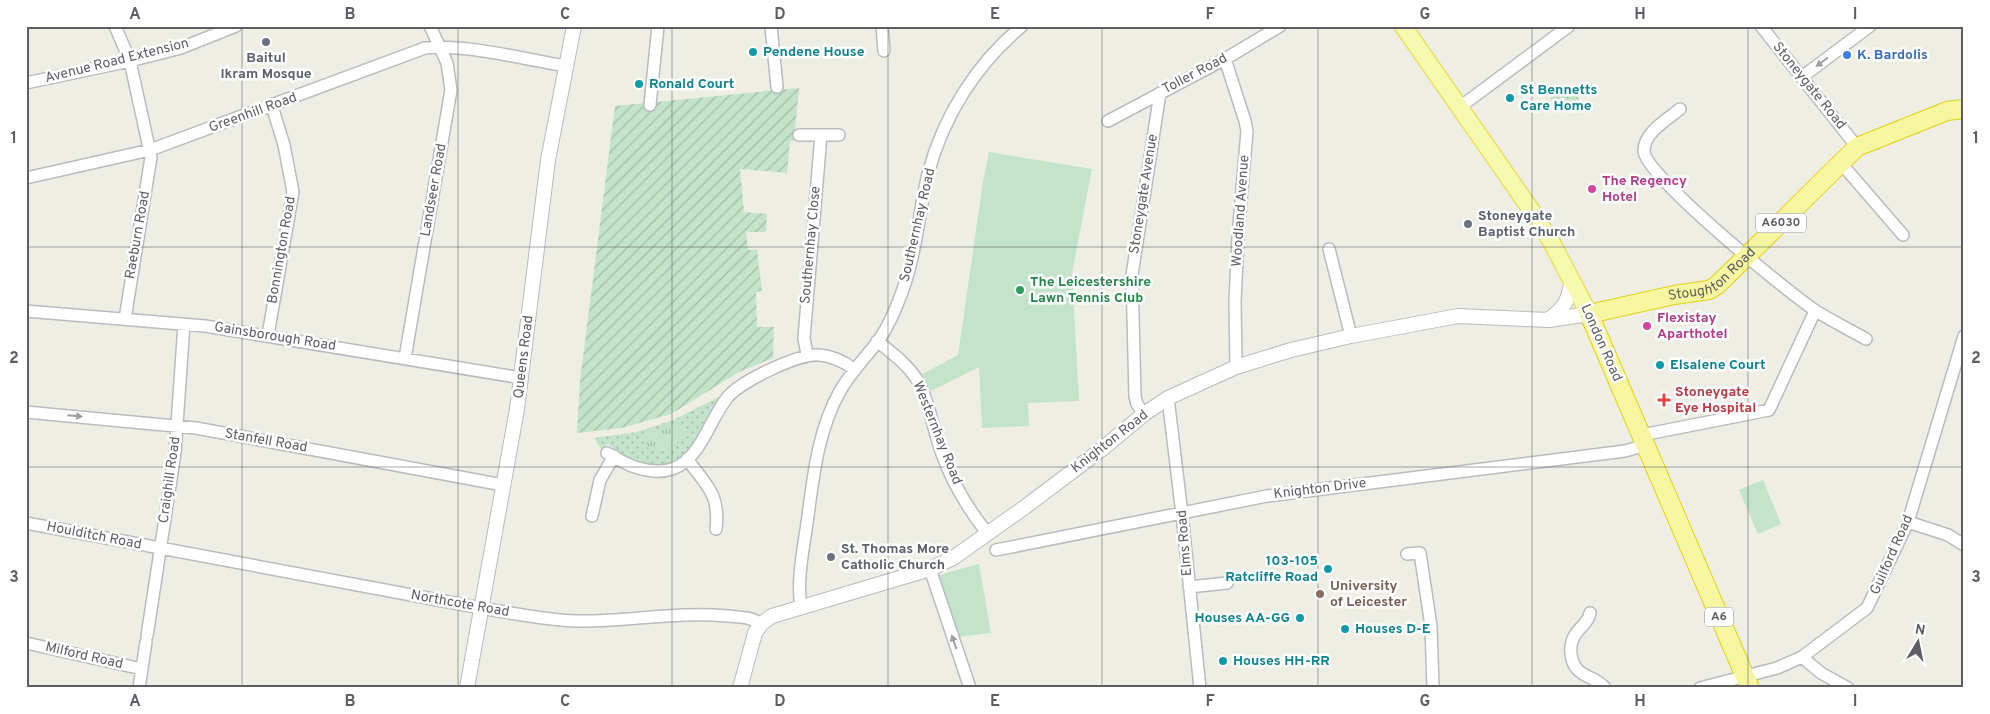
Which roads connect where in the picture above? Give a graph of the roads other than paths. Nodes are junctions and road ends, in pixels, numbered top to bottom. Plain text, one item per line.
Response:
1 (115, 26) edge
2 (236, 26) edge
3 (430, 26) edge
4 (574, 26) edge
5 (658, 26) edge
6 (771, 26) edge
7 (882, 26) edge
8 (1022, 26) edge
9 (1280, 26) edge
10 (1403, 26) edge
11 (1568, 26) edge
12 (1761, 26) edge
13 (1870, 26) edge
14 (440, 47) junction
15 (884, 51) dead end
16 (1225, 59) junction
17 (130, 61) junction
18 (566, 66) junction
19 (1802, 78) junction
20 (26, 84) edge
21 (777, 87) dead end
22 (1160, 93) junction
23 (272, 106) junction
24 (650, 106) dead end
25 (1460, 107) junction
26 (1680, 109) dead end
27 (1964, 109) edge
28 (1108, 121) dead end
29 (799, 135) dead end
30 (821, 135) junction
31 (839, 135) dead end
32 (1857, 147) junction
33 (150, 150) junction
34 (1840, 162) junction
35 (26, 178) edge
36 (1903, 235) dead end
37 (1329, 249) dead end
38 (1747, 256) junction
39 (1572, 280) junction
40 (26, 311) edge
41 (1816, 311) junction
42 (1589, 314) junction
43 (125, 319) junction
44 (1549, 320) junction
45 (184, 324) junction
46 (268, 335) junction
47 (1351, 336) junction
48 (1964, 336) edge
49 (1866, 339) dead end
50 (878, 341) junction
51 (807, 356) junction
52 (405, 358) junction
53 (1236, 367) junction
54 (854, 369) junction
55 (522, 378) junction
56 (1168, 398) junction
57 (26, 412) edge
58 (1144, 414) junction
59 (178, 425) junction
60 (1644, 440) junction
61 (688, 459) junction
62 (503, 485) junction
63 (588, 513) dead end
64 (1182, 514) junction
65 (1908, 522) junction
66 (26, 523) edge
67 (716, 529) dead end
68 (987, 533) junction
69 (1964, 544) edge
70 (161, 549) junction
71 (996, 550) dead end
72 (1407, 554) dead end
73 (930, 569) junction
74 (1226, 583) dead end
75 (1189, 587) junction
76 (481, 608) junction
77 (801, 608) junction
78 (1590, 613) dead end
79 (761, 624) junction
80 (26, 643) edge
81 (1802, 657) junction
82 (142, 669) junction
83 (1747, 682) edge
84 (139, 688) edge
85 (467, 688) edge
86 (740, 688) edge
87 (970, 688) edge
88 (1200, 688) edge
89 (1433, 688) edge
90 (1605, 688) edge
91 (1700, 688) edge
92 (1848, 688) edge

1 - 17 street, Raeburn Road
2 - 17 street, Avenue Road Extension
3 - 14 street, Landseer Road
4 - 18 street, Queens Road
5 - 24 street
6 - 21 street
7 - 15 street
8 - 50 street, Southernhay Road
9 - 16 street, Toller Road
10 - 25 main road, London Road / A6
11 - 25 street
12 - 19 street, Stoneygate Road
13 -> 19 street
14 - 18 street, Greenhill Road
14 - 23 street, Greenhill Road
14 - 52 street, Landseer Road
16 - 22 street, Toller Road
16 - 53 street, Woodland Avenue
17 - 20 street, Avenue Road Extension
17 - 33 street, Raeburn Road
18 - 55 street, Queens Road
19 - 32 street, Stoneygate Road
22 - 28 street, Toller Road
22 - 58 street, Stoneygate Avenue
23 - 33 street, Greenhill Road
23 - 46 street, Bonnington Road
25 - 39 main road, London Road / A6
26 - 38 street
27 - 32 highway, Stoughton Road / A6030
29 - 30 street
30 - 31 street
30 - 51 street, Southernhay Close
32 - 34 highway, Stoughton Road / A6030
33 - 35 street, Greenhill Road
33 - 43 street, Raeburn Road
34 - 36 street
34 - 38 highway, Stoughton Road / A6030
37 - 47 street
38 - 41 street
38 - 42 highway, Stoughton Road / A6030
39 - 42 main road, London Road / A6
39 - 44 street
40 - 43 street, Gainsborough Road
41 - 49 street
41 - 60 street, Knighton Drive
42 - 44 street, Knighton Road
42 - 60 highway, London Road / A6
43 - 45 street, Gainsborough Road
44 - 47 street, Knighton Road
45 - 46 street, Gainsborough Road
45 - 59 street, Craighill Road
46 - 52 street, Gainsborough Road
47 - 53 street, Knighton Road
48 - 65 street, Guilford Road
50 - 54 street, Southernhay Road
50 - 68 street, Westernhay Road
51 - 54 street
51 - 61 street
52 - 55 street, Gainsborough Road
53 - 56 street, Knighton Road
54 - 77 street, Southernhay Road
55 - 62 street, Queens Road
56 - 58 street, Knighton Road
56 - 64 street, Elms Road
57 -> 59 street, Stanfell Road
58 - 68 street, Knighton Road
59 - 62 street, Stanfell Road
59 - 70 street, Craighill Road
60 - 64 street, Knighton Drive
60 - 83 highway, London Road / A6
61 - 63 street
61 - 67 street
62 - 76 street, Queens Road
64 - 71 street, Knighton Drive
64 - 75 street, Elms Road
65 - 69 street
65 - 81 street, Guilford Road
66 - 70 street, Houlditch Road
68 - 73 street, Knighton Road
70 - 76 street, Northcote Road
70 - 82 street, Craighill Road
72 - 89 street
73 - 77 street, Knighton Road
87 -> 73 street
74 - 75 street
75 - 88 street, Elms Road
76 - 79 street, Northcote Road
76 - 85 street, Queens Road
77 - 79 street, Knighton Road
78 - 90 street
79 - 86 street
80 - 82 street, Milford Road
81 - 83 street, Guilford Road
81 - 92 street
82 - 84 street, Craighill Road
83 - 91 street, Guilford Road

